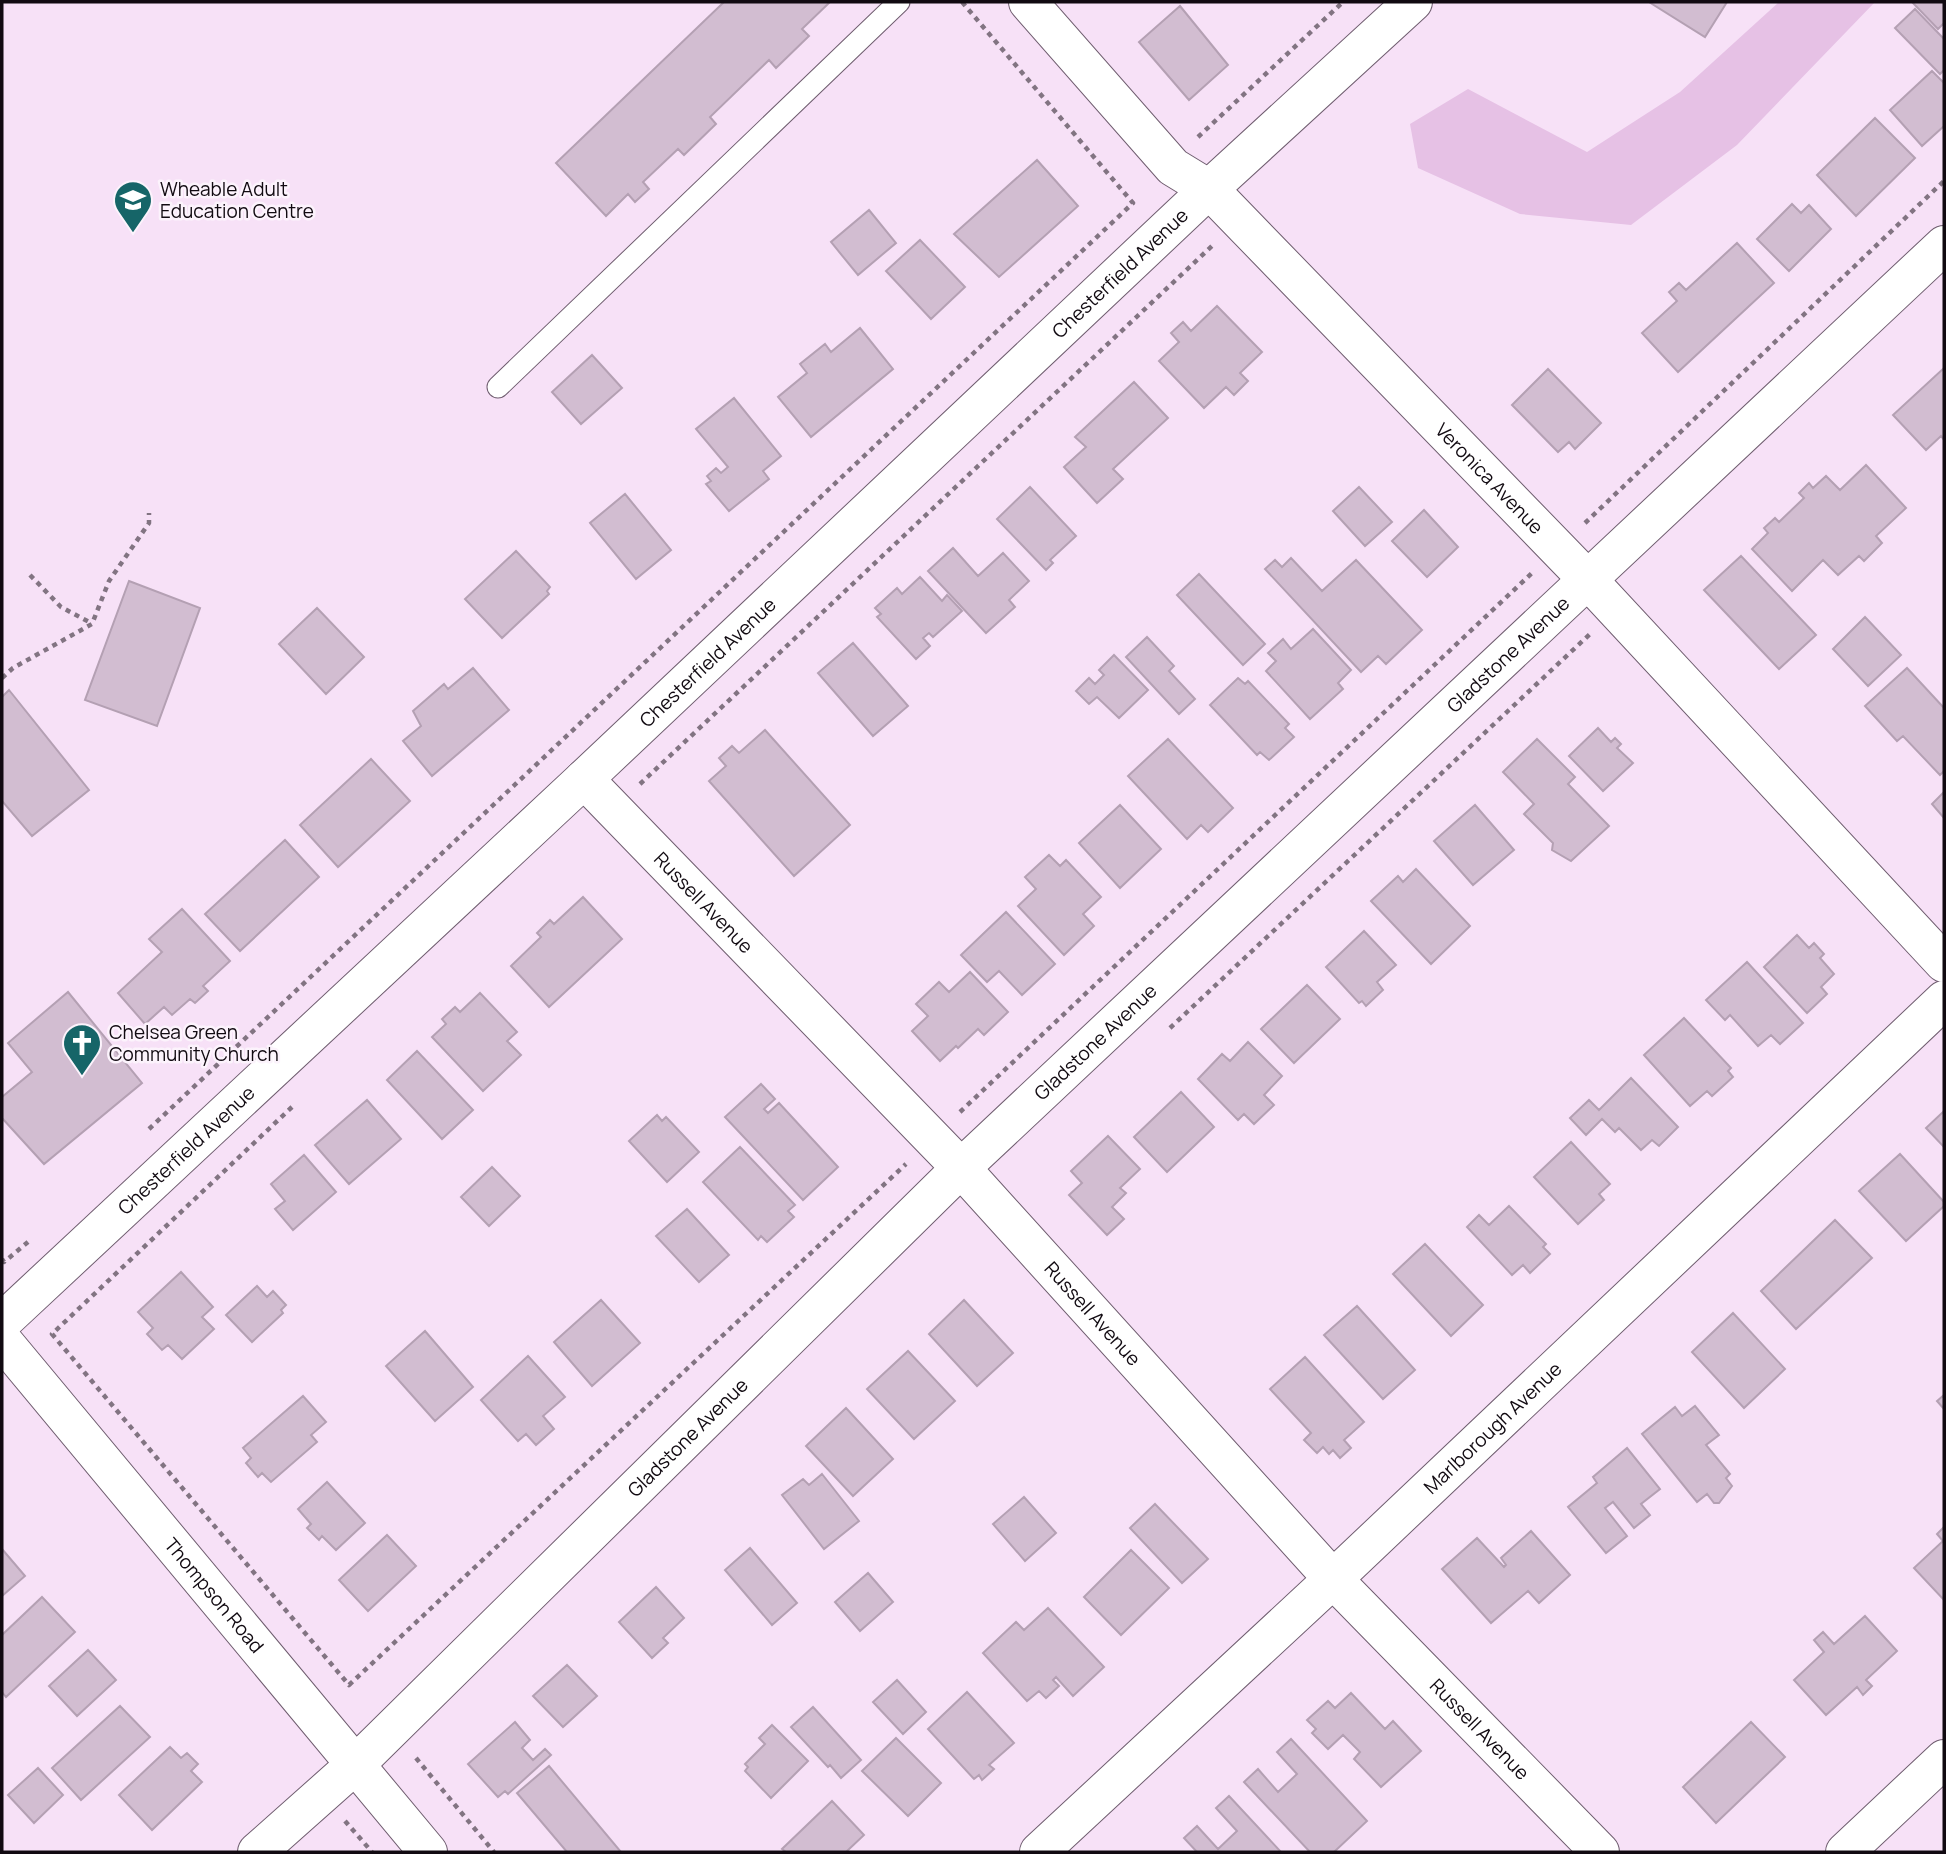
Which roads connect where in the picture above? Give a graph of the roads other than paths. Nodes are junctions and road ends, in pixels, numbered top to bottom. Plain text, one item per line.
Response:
1 (899, 2) edge
2 (1028, 2) edge
3 (1413, 2) edge
4 (1209, 189) junction
5 (1944, 245) edge
6 (498, 387) dead end
7 (1588, 581) junction
8 (584, 779) junction
9 (1944, 963) edge
10 (1944, 1000) edge
11 (961, 1168) junction
12 (2, 1322) edge
13 (2, 1340) edge
14 (1333, 1579) junction
15 (1944, 1759) edge
16 (356, 1764) junction
17 (1865, 1846) edge
18 (257, 1852) edge
19 (428, 1852) edge
20 (1039, 1852) edge
21 (1600, 1852) edge

1 - 6 lane
2 - 4 street, Veronica Avenue
3 - 4 street, Chesterfield Avenue
4 - 7 street, Veronica Avenue
4 - 8 street, Chesterfield Avenue
5 - 7 street, Gladstone Avenue
7 - 9 street, Veronica Avenue
7 - 11 street, Gladstone Avenue
8 - 11 street, Russell Avenue
8 - 12 street, Chesterfield Avenue
10 - 14 street, Marlborough Avenue
11 - 14 street, Russell Avenue
11 - 16 street, Gladstone Avenue
13 - 16 street, Thompson Road
14 - 20 street, Marlborough Avenue
14 - 21 street, Russell Avenue
15 - 17 street
16 - 18 street, Gladstone Avenue
16 - 19 street, Thompson Road

